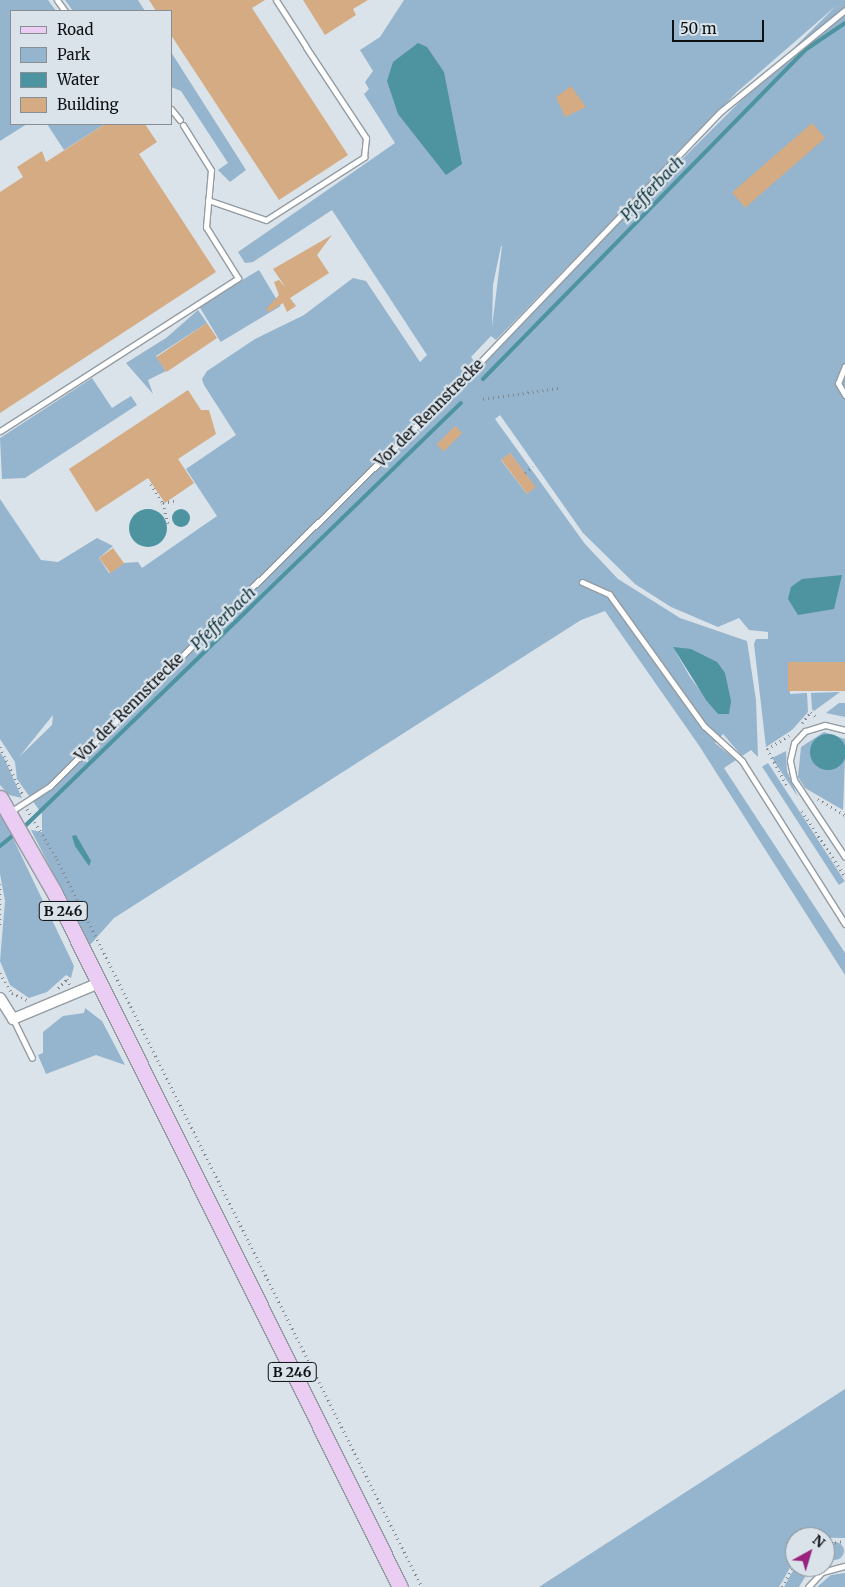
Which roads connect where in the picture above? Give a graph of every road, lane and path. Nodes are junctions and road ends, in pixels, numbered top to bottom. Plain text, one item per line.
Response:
1 (276, 0) edge
2 (845, 10) edge
3 (172, 110) edge
4 (208, 200) junction
5 (845, 366) edge
6 (558, 388) dead end
7 (845, 395) edge
8 (483, 399) dead end
9 (0, 431) edge
10 (533, 467) dead end
11 (525, 473) dead end
12 (151, 484) dead end
13 (177, 500) dead end
14 (163, 503) junction
15 (168, 523) dead end
16 (582, 582) dead end
17 (845, 730) edge
18 (0, 746) edge
19 (0, 798) edge
20 (27, 802) junction
21 (30, 814) dead end
22 (13, 818) junction
23 (845, 857) edge
24 (0, 884) edge
25 (845, 924) edge
26 (0, 925) edge
27 (0, 973) edge
28 (99, 983) junction
29 (48, 994) dead end
30 (76, 994) junction
31 (0, 998) edge
32 (36, 999) dead end
33 (13, 1019) junction
34 (32, 1058) dead end
35 (845, 1566) edge
36 (400, 1587) edge
37 (422, 1587) edge
38 (808, 1587) edge

1 - 4 lane
2 - 20 lane, Vor der Rennstrecke
3 - 4 lane
4 - 9 lane
5 - 7 lane
6 - 8 path
10 - 11 path
12 - 14 path
13 - 14 path
14 - 15 path
16 - 25 lane
17 - 23 lane
18 - 20 path
19 - 22 main road, B 246
20 - 22 lane, Vor der Rennstrecke
21 - 37 path
22 - 28 main road, B 246
24 - 26 path
27 - 32 path
28 - 30 street
28 - 36 main road, B 246
29 - 30 path
30 - 33 street
31 - 33 street
33 - 34 lane
35 - 38 lane

